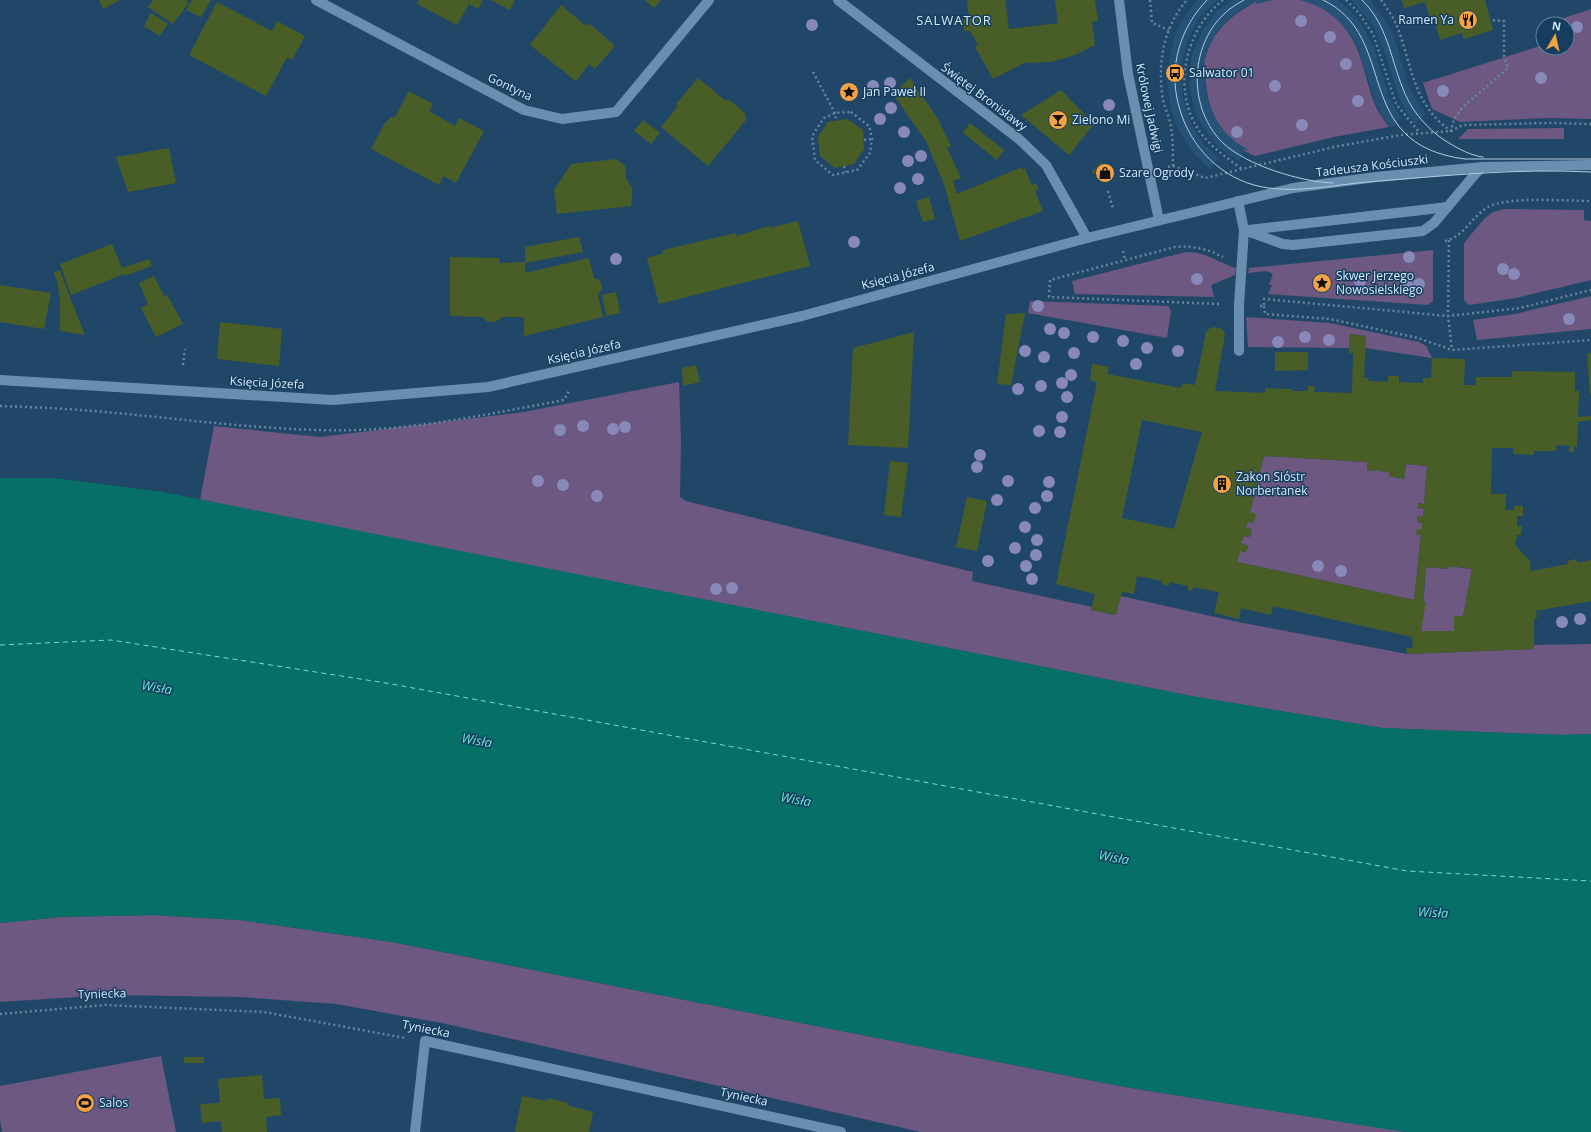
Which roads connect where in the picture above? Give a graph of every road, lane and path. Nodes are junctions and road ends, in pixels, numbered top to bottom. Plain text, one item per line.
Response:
1 (316, 0) edge
2 (709, 0) edge
3 (838, 0) edge
4 (1119, 0) edge
5 (1150, 0) edge
6 (1187, 0) edge
7 (1223, 0) edge
8 (1346, 0) edge
9 (1381, 0) edge
10 (1490, 20) dead end
11 (1169, 30) junction
12 (813, 72) dead end
13 (835, 113) junction
14 (836, 120) dead end
15 (1591, 124) edge
16 (1451, 131) junction
17 (1420, 133) junction
18 (872, 139) junction
19 (864, 140) dead end
20 (1591, 165) edge
21 (844, 166) dead end
22 (1483, 167) junction
23 (1242, 169) junction
24 (846, 172) junction
25 (1108, 191) dead end
26 (1238, 201) junction
27 (1448, 207) junction
28 (1113, 209) dead end
29 (1159, 220) junction
30 (1244, 230) junction
31 (1087, 238) junction
32 (1449, 240) dead end
33 (1123, 251) dead end
34 (1125, 260) dead end
35 (1591, 290) edge
36 (1049, 296) dead end
37 (1239, 305) junction
38 (1264, 306) junction
39 (1448, 316) junction
40 (1591, 340) edge
41 (185, 349) dead end
42 (1452, 350) junction
43 (1239, 351) dead end
44 (183, 365) dead end
45 (0, 380) edge
46 (0, 1014) edge
47 (425, 1041) junction
48 (415, 1132) edge
49 (842, 1132) edge

1 - 2 street, Gontyna
3 - 31 street, Świętej Bronisławy
4 - 29 street, Królowej Jadwigi
5 - 11 path
6 - 11 path
7 - 23 path
8 - 17 path
9 - 16 path
10 - 16 path
11 - 23 path
12 - 13 path
13 - 14 path
13 - 18 path
13 - 24 path
15 - 16 path
16 - 17 path
17 - 23 path
18 - 19 path
18 - 24 path
20 - 22 street, Tadeusza Kościuszki
21 - 24 path
22 - 26 street, Tadeusza Kościuszki
22 - 27 street
25 - 28 path
26 - 29 street, Tadeusza Kościuszki
26 - 30 street
27 - 30 street
27 - 30 street
29 - 31 street, Księcia Józefa
30 - 37 street
31 - 45 street, Księcia Józefa
32 - 39 path
33 - 34 path
35 - 39 path
36 - 37 path
37 - 38 path
37 - 43 street
38 - 39 path
38 - 42 path
39 - 42 path
40 - 42 path
41 - 44 path
46 - 47 path, Tyniecka
47 - 48 street
47 - 49 street, Tyniecka

